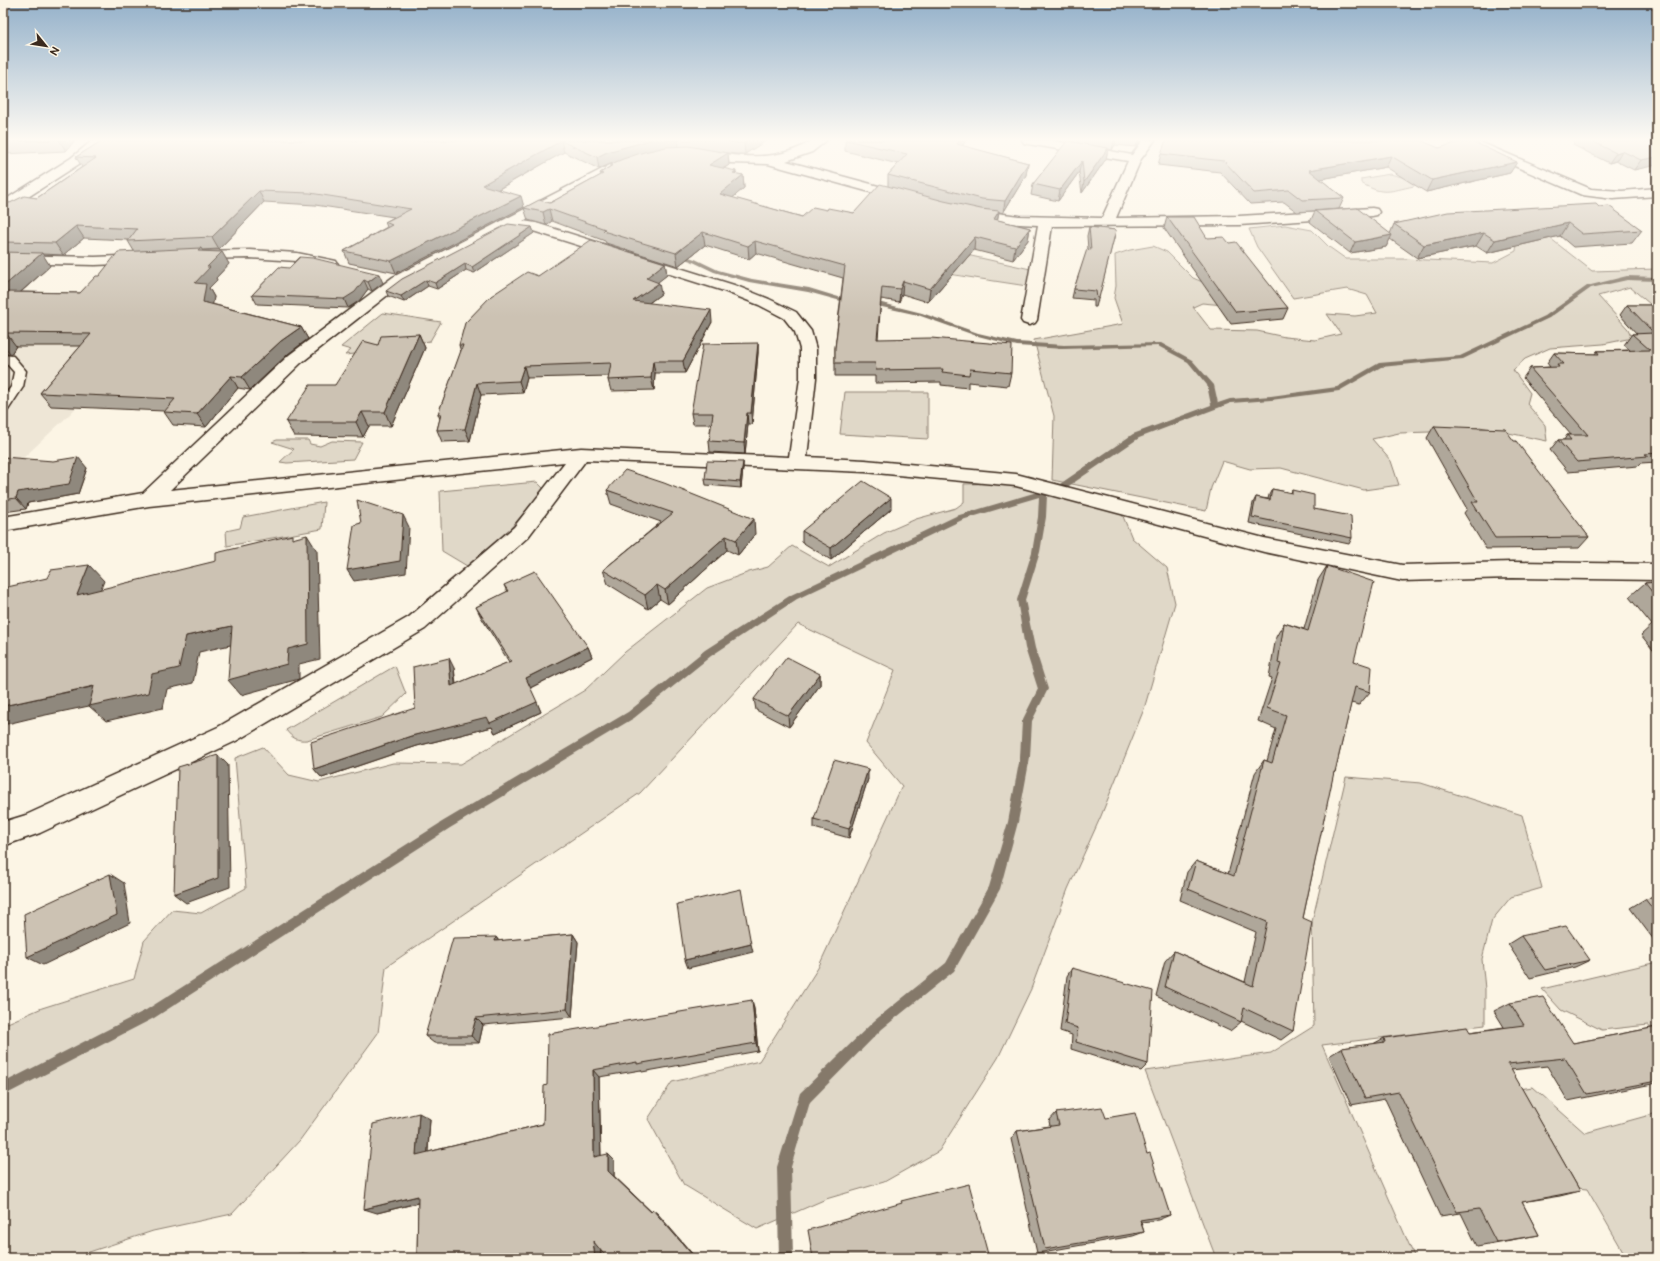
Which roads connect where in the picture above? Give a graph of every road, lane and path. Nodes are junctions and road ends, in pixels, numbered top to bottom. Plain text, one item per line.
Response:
1 (17, 199) edge
2 (555, 199) edge
3 (909, 199) edge
4 (1117, 199) edge
5 (913, 200) edge
6 (3, 208) edge
7 (958, 211) edge
8 (1372, 212) dead end
9 (1046, 222) junction
10 (1107, 222) junction
11 (506, 224) junction
12 (181, 256) edge
13 (154, 258) edge
14 (3, 259) edge
15 (346, 268) edge
16 (383, 277) dead end
17 (398, 280) junction
18 (1029, 320) dead end
19 (3, 359) edge
20 (3, 407) edge
21 (581, 454) junction
22 (797, 462) junction
23 (149, 499) junction
24 (3, 524) edge
25 (1657, 572) edge
26 (3, 834) edge

1 - 6 street
2 - 11 street
3 - 5 street
4 - 10 street
7 - 9 street
8 - 10 street
9 - 10 street
9 - 18 street
11 - 17 street
11 - 22 street
12 - 15 street
13 - 14 street
16 - 17 street
17 - 23 street
19 - 20 lane
21 - 22 street
21 - 23 street
21 - 26 street
22 - 25 street
23 - 24 street

